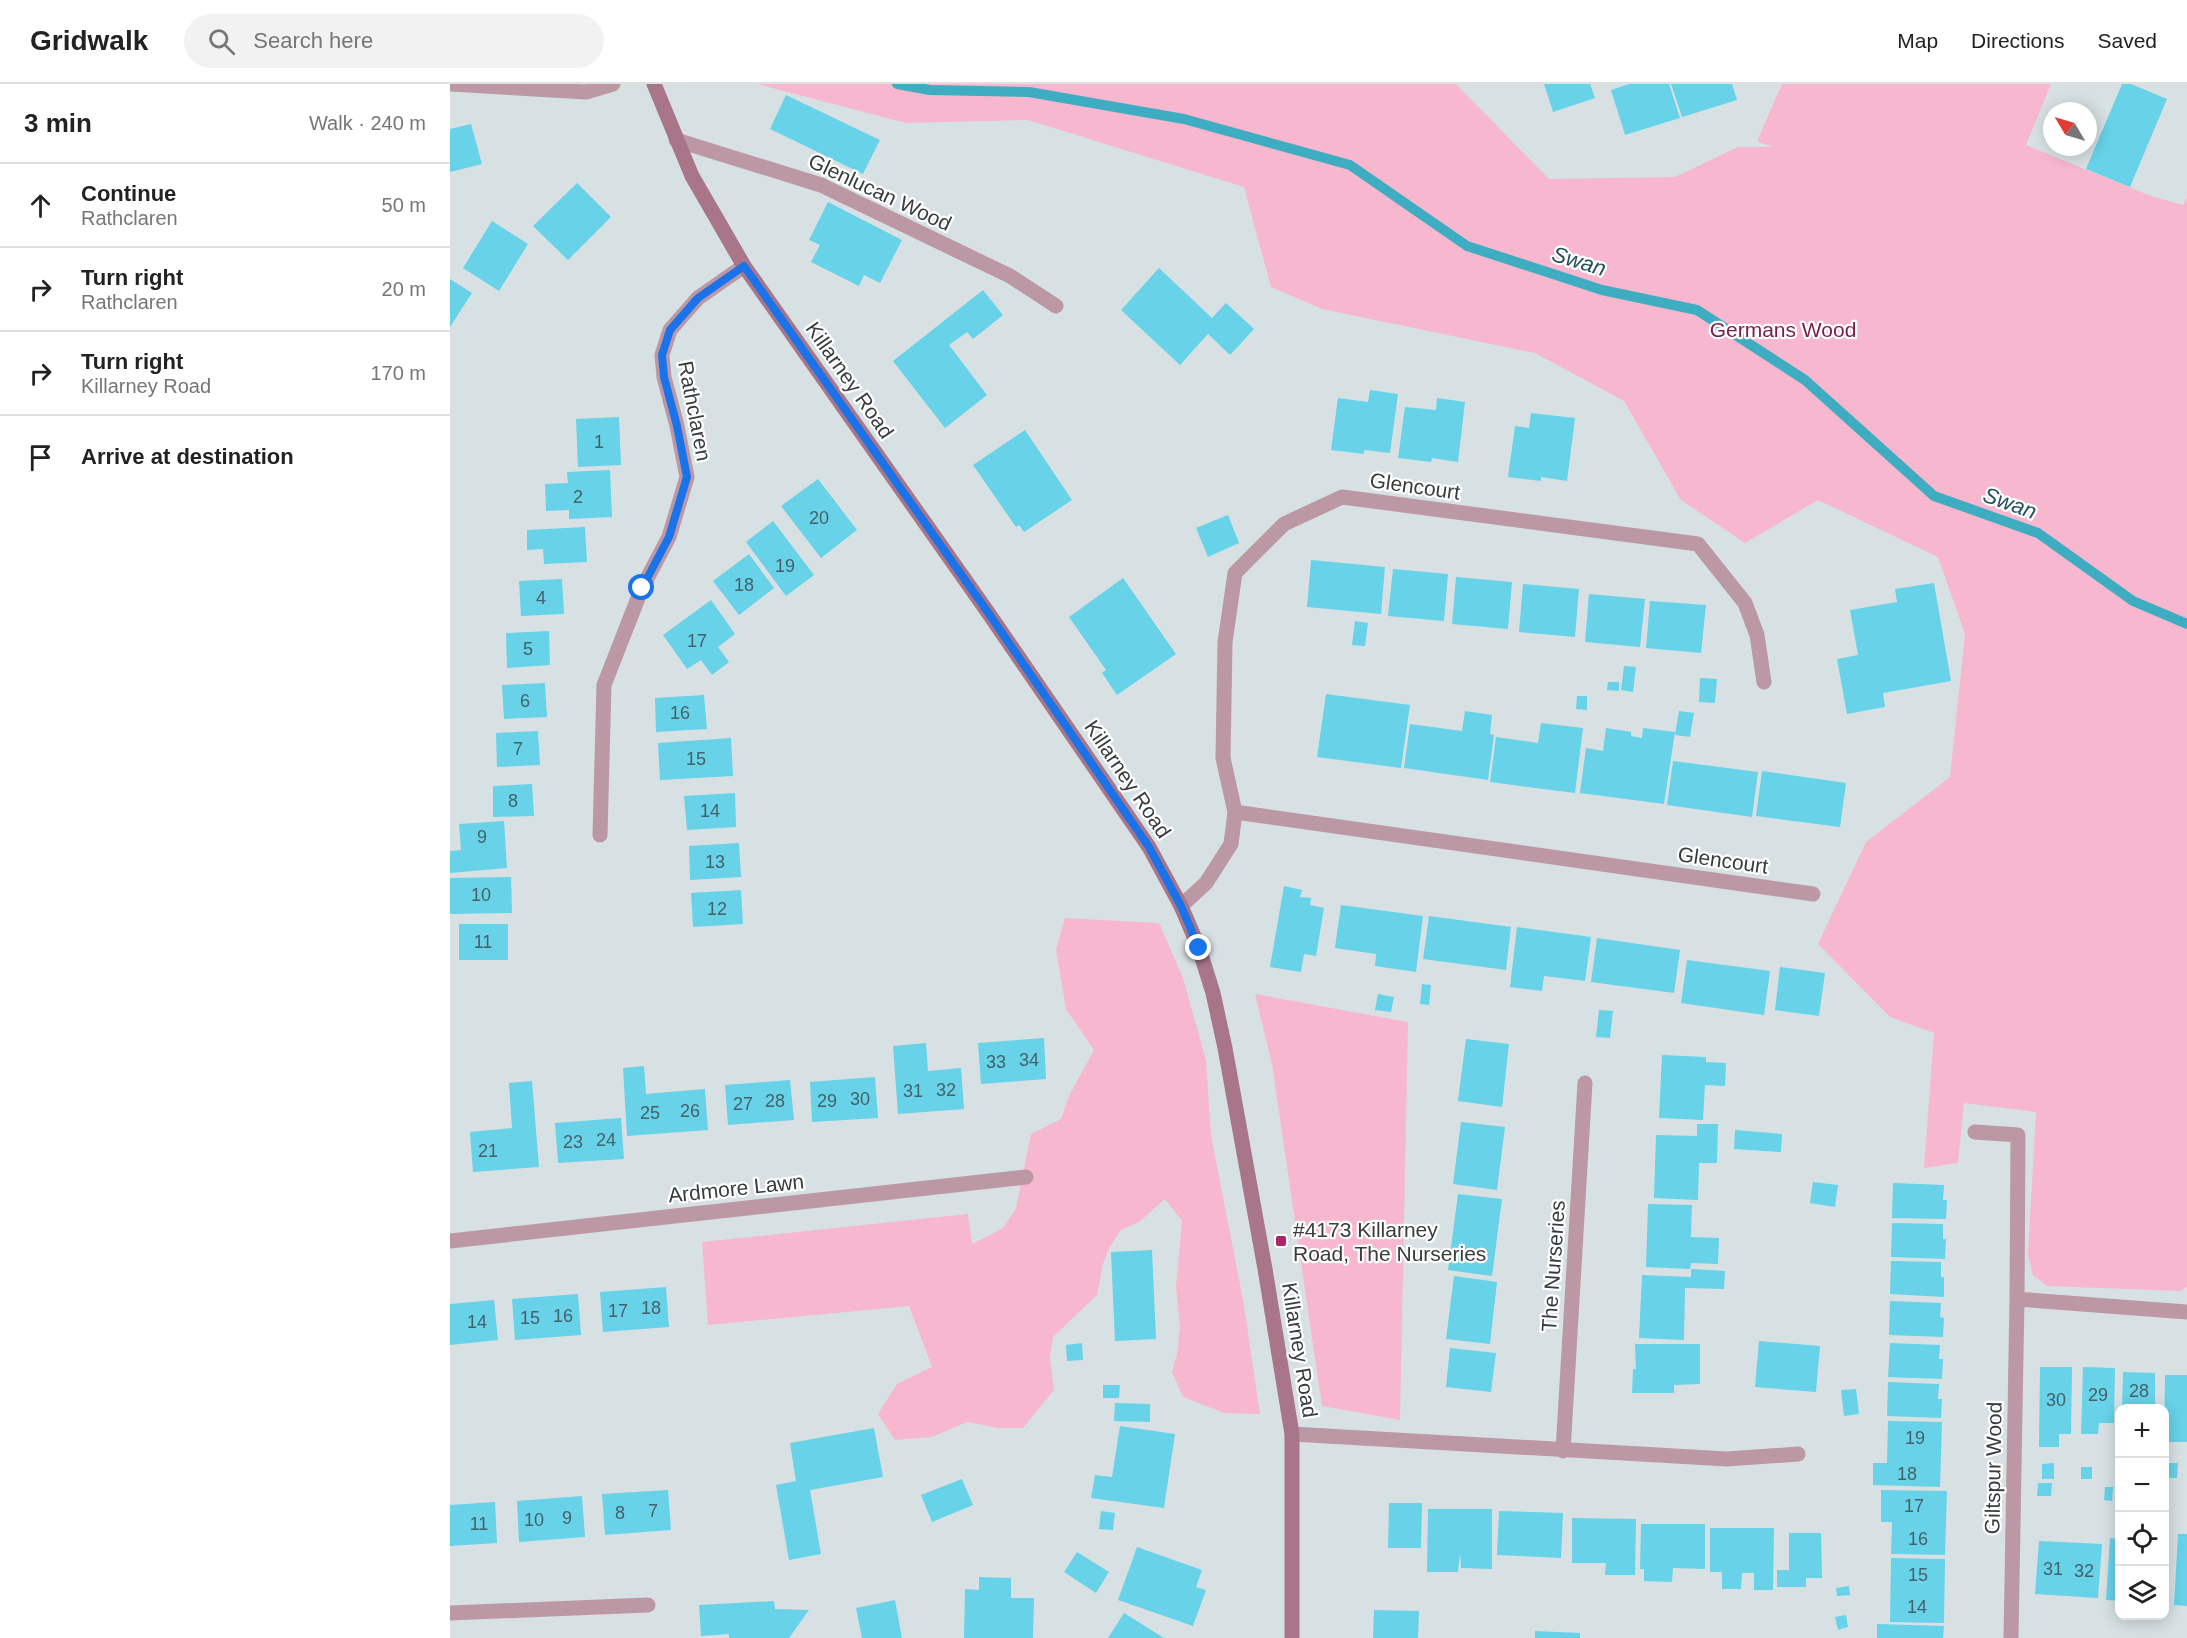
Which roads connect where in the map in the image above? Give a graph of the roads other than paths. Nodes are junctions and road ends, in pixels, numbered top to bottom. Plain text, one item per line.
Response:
1 (450, 84) edge
2 (613, 84) edge
3 (654, 84) edge
4 (676, 140) junction
5 (744, 266) junction
6 (1056, 306) dead end
7 (1764, 682) dead end
8 (1235, 812) junction
9 (600, 835) dead end
10 (1813, 894) dead end
11 (1181, 906) junction
12 (1585, 1083) dead end
13 (1975, 1132) dead end
14 (1026, 1177) dead end
15 (450, 1241) edge
16 (2017, 1299) junction
17 (2187, 1312) edge
18 (1292, 1434) junction
19 (1563, 1451) junction
20 (1798, 1454) dead end
21 (648, 1605) dead end
22 (450, 1612) edge
23 (1292, 1638) edge
24 (2011, 1638) edge

1 - 2 street
3 - 4 main road, Killarney Road
4 - 5 main road, Killarney Road
4 - 6 street, Glenlucan Wood
5 - 9 street, Rathclaren
5 - 11 main road, Killarney Road
7 - 8 street, Glencourt
8 - 10 street, Glencourt
8 - 11 street, Glencourt
11 - 18 main road, Killarney Road
12 - 19 street, The Nurseries
13 - 16 street, Giltspur Wood
14 - 15 street, Ardmore Lawn
16 - 17 street
16 - 24 street, Giltspur Wood
18 - 19 street
18 - 23 main road, Killarney Road
19 - 20 street
21 - 22 street

